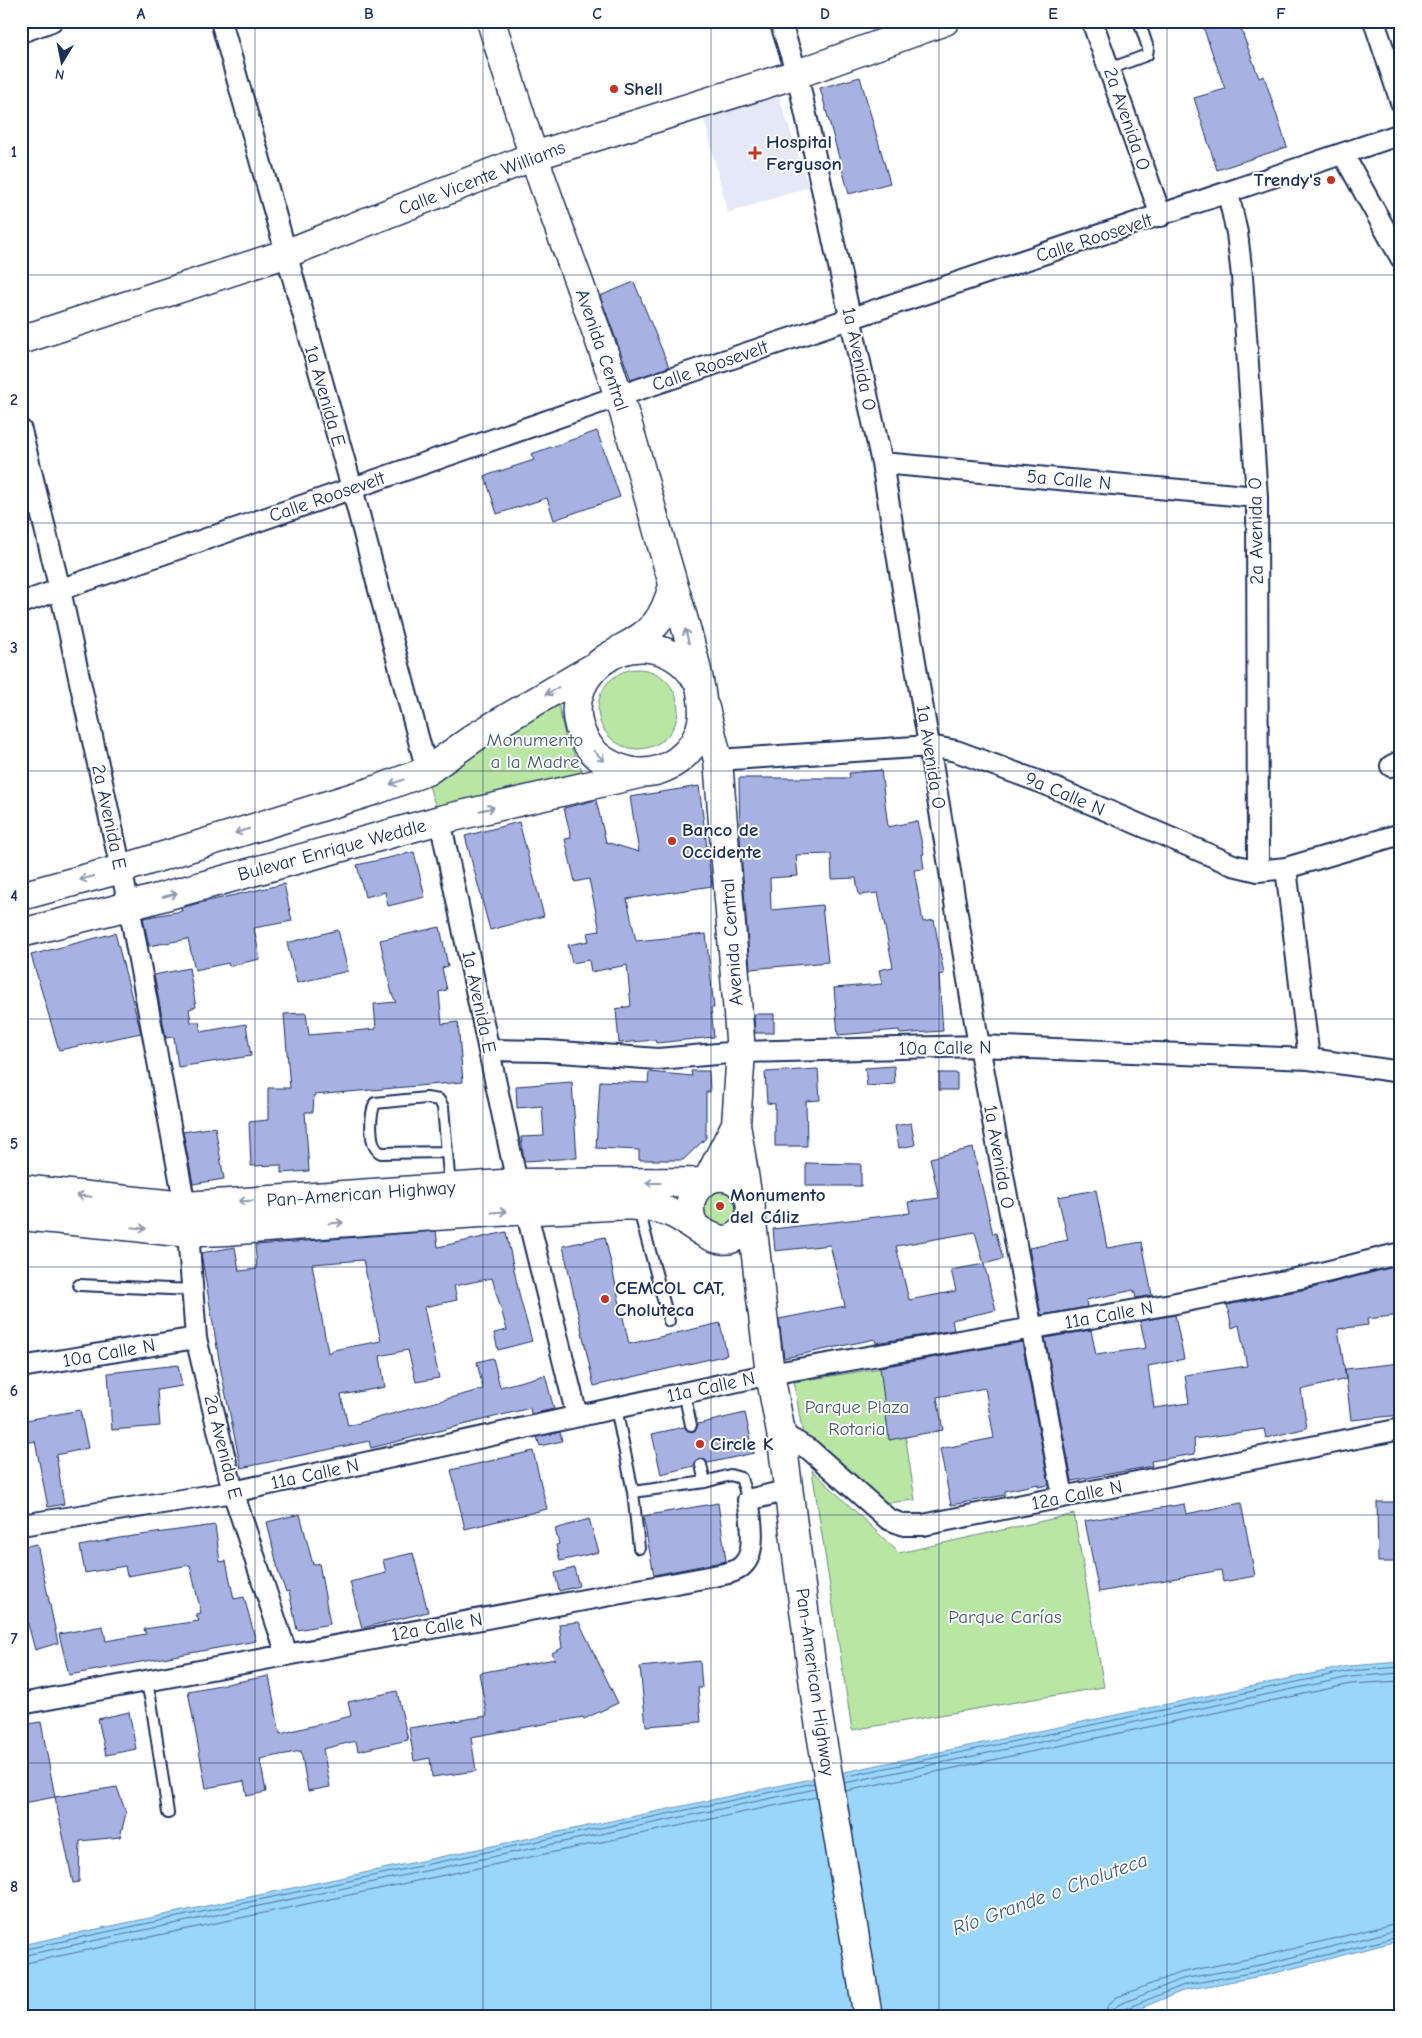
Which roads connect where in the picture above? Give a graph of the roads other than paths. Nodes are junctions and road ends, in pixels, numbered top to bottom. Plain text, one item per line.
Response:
1 (221, 21) edge
2 (491, 21) edge
3 (780, 21) edge
4 (945, 21) edge
5 (1092, 21) edge
6 (1139, 21) edge
7 (1374, 21) edge
8 (1109, 69) junction
9 (797, 74) junction
10 (1401, 102) edge
11 (1401, 134) edge
12 (1343, 154) junction
13 (534, 156) junction
14 (1228, 193) junction
15 (1161, 216) junction
16 (285, 254) junction
17 (1401, 258) edge
18 (850, 319) junction
19 (21, 340) edge
20 (619, 396) junction
21 (21, 430) edge
22 (882, 463) junction
23 (352, 488) junction
24 (1257, 497) junction
25 (673, 586) junction
26 (60, 590) junction
27 (21, 603) edge
28 (603, 660) junction
29 (701, 693) junction
30 (930, 746) junction
31 (718, 760) junction
32 (654, 770) junction
33 (427, 771) junction
34 (440, 820) junction
35 (1401, 834) edge
36 (1286, 868) junction
37 (121, 869) junction
38 (1258, 871) junction
39 (21, 896) edge
40 (129, 906) junction
41 (21, 933) edge
42 (979, 1046) junction
43 (490, 1050) junction
44 (741, 1052) junction
45 (1309, 1059) junction
46 (1401, 1072) edge
47 (736, 1124) junction
48 (447, 1152) junction
49 (705, 1181) junction
50 (516, 1183) junction
51 (450, 1188) junction
52 (21, 1189) edge
53 (306, 1198) junction
54 (749, 1204) junction
55 (185, 1206) junction
56 (638, 1206) junction
57 (526, 1210) junction
58 (21, 1216) edge
59 (308, 1225) junction
60 (694, 1226) junction
61 (188, 1232) junction
62 (720, 1239) junction
63 (1401, 1253) edge
64 (79, 1285) dead end
65 (192, 1290) junction
66 (669, 1322) dead end
67 (1031, 1330) junction
68 (196, 1338) junction
69 (767, 1346) junction
70 (21, 1367) edge
71 (770, 1374) junction
72 (684, 1392) junction
73 (616, 1408) junction
74 (577, 1416) junction
75 (691, 1425) dead end
76 (1401, 1430) edge
77 (781, 1433) junction
78 (701, 1464) dead end
79 (705, 1482) junction
80 (788, 1490) junction
81 (233, 1492) junction
82 (632, 1492) junction
83 (1063, 1498) junction
84 (748, 1500) junction
85 (21, 1525) edge
86 (639, 1548) dead end
87 (287, 1655) junction
88 (146, 1681) junction
89 (21, 1704) edge
90 (168, 1812) dead end
91 (868, 2017) edge

1 - 16 street, 1a Avenida E
2 - 13 main road, Avenida Central
3 - 9 street, 1a Avenida O
4 - 9 main road, Calle Vicente Williams
5 - 8 street, 2a Avenida O
6 - 8 lane
7 - 10 street
8 - 15 street, 2a Avenida O
9 - 13 main road, Calle Vicente Williams
9 - 18 street, 1a Avenida O
11 - 12 street, Calle Roosevelt
12 - 14 street, Calle Roosevelt
12 - 17 street
13 - 16 main road, Calle Vicente Williams
13 - 20 main road, Avenida Central
14 - 15 street, Calle Roosevelt
14 - 24 street, 2a Avenida O
15 - 18 street, Calle Roosevelt
16 - 19 main road, Calle Vicente Williams
16 - 23 street, 1a Avenida E
18 - 20 street, Calle Roosevelt
18 - 22 street, 1a Avenida O
20 - 23 street, Calle Roosevelt
20 - 25 main road, Avenida Central
21 - 26 street, 2a Avenida E
22 - 24 street, 5a Calle N
22 - 30 street, 1a Avenida O
23 - 26 street, Calle Roosevelt
23 - 33 street, 1a Avenida E
24 - 38 street, 2a Avenida O
25 - 28 main road
29 -> 25 main road, Avenida Central
26 - 27 street, Calle Roosevelt
26 - 37 street, 2a Avenida E
28 - 29 main road
28 -> 32 main road
28 -> 33 main road
29 - 31 main road, Avenida Central
29 - 32 main road
30 - 31 street, 9a Calle N
30 - 38 street, 9a Calle N
30 - 42 street, 1a Avenida O
31 - 32 main road, Bulevar Enrique Weddle
31 - 44 main road, Avenida Central
34 -> 32 main road, Bulevar Enrique Weddle
33 -> 37 main road
40 -> 34 main road, Bulevar Enrique Weddle
34 - 43 street, 1a Avenida E
35 - 36 street, 9a Calle N
36 - 38 street, 9a Calle N
36 - 45 street
37 -> 39 main road
37 - 40 street, 2a Avenida E
40 - 41 main road, Bulevar Enrique Weddle
40 - 55 street, 2a Avenida E
42 - 44 street, 10a Calle N
42 - 45 street, 10a Calle N
42 - 67 street, 1a Avenida O
43 - 44 street, 10a Calle N
43 - 50 street, 1a Avenida E
44 - 47 main road, Avenida Central
45 - 46 street, 10a Calle N
47 - 49 main road, Avenida Central
47 - 54 main road, Avenida Central
48 - 48 lane
48 - 51 lane
49 -> 50 main road, Pan-American Highway
49 - 54 main road
49 - 60 main road
50 - 51 main road, Pan-American Highway
51 - 53 main road, Pan-American Highway
55 -> 52 main road, Pan-American Highway
53 -> 55 main road, Pan-American Highway
53 - 59 main road
54 - 62 main road
54 - 69 main road, Pan-American Highway
56 - 57 main road, Pan-American Highway
56 - 60 main road, Pan-American Highway
56 - 66 lane
59 -> 57 main road, Pan-American Highway
57 - 74 street
58 -> 61 main road, Pan-American Highway
59 - 61 main road, Pan-American Highway
60 - 62 main road
61 - 65 street, 2a Avenida E
62 - 69 main road, Pan-American Highway
63 - 67 street, 11a Calle N
64 - 65 lane
65 - 68 street, 2a Avenida E
67 - 71 street, 11a Calle N
67 - 83 street, 1a Avenida O
68 - 70 street, 10a Calle N
68 - 81 street, 2a Avenida E
69 - 71 main road, Pan-American Highway
71 - 72 street, 11a Calle N
71 - 77 main road, Pan-American Highway
72 - 73 street, 11a Calle N
72 - 75 lane
73 - 74 street, 11a Calle N
73 - 82 lane
74 - 81 street, 11a Calle N
76 - 83 street, 12a Calle N
77 - 80 main road, Pan-American Highway
77 - 83 street, 12a Calle N
78 - 79 lane
79 - 82 lane
79 - 84 lane
80 - 84 street
80 - 91 main road, Pan-American Highway
81 - 85 street, 11a Calle N
81 - 87 street, 2a Avenida E
82 - 86 lane
84 - 87 street, 12a Calle N
87 - 88 street, 12a Calle N
88 - 89 street, 12a Calle N
88 - 90 lane

